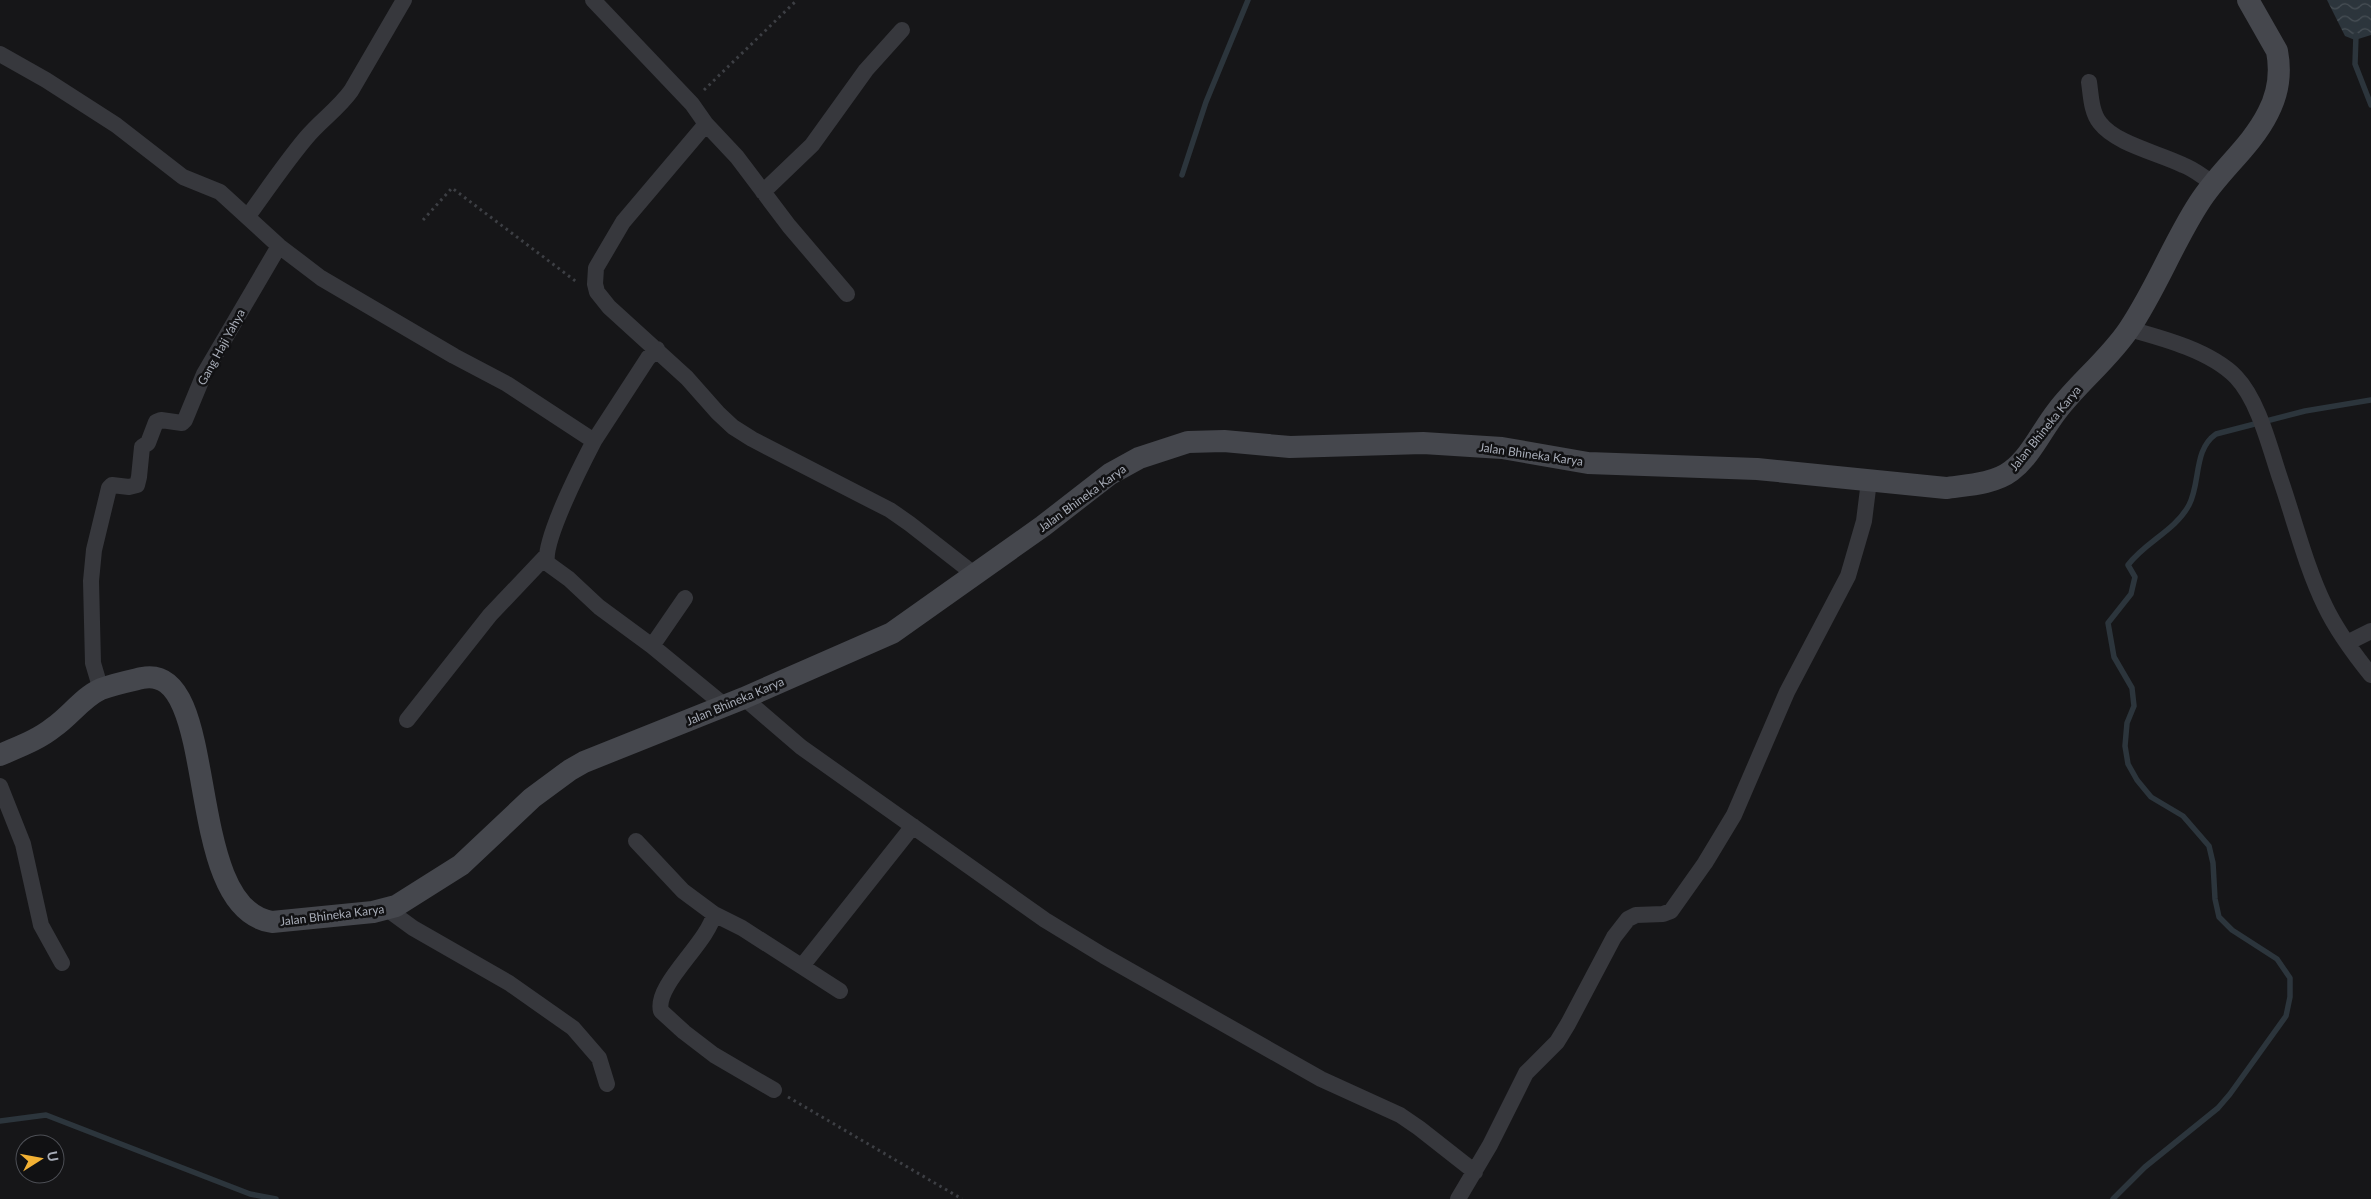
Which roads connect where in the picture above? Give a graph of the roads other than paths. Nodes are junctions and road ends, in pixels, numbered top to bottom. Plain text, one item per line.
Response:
1 (404, 0) edge
2 (593, 0) edge
3 (2248, 0) edge
4 (902, 30) dead end
5 (0, 54) edge
6 (2089, 82) dead end
7 (706, 124) junction
8 (2213, 184) junction
9 (764, 192) junction
10 (248, 216) junction
11 (279, 246) junction
12 (846, 294) dead end
13 (2129, 329) junction
14 (656, 349) junction
15 (594, 441) junction
16 (1868, 480) junction
17 (546, 556) junction
18 (974, 574) junction
19 (685, 598) dead end
20 (2371, 630) edge
21 (2347, 643) junction
22 (652, 646) junction
23 (2371, 676) edge
24 (100, 690) junction
25 (735, 702) junction
26 (407, 720) dead end
27 (0, 755) edge
28 (0, 786) edge
29 (913, 826) junction
30 (636, 841) dead end
31 (387, 909) junction
32 (714, 914) junction
33 (62, 963) dead end
34 (802, 966) junction
35 (840, 991) dead end
36 (607, 1084) dead end
37 (774, 1090) road end
38 (1475, 1172) junction
39 (1458, 1199) edge

1 - 10 street
2 - 7 street
3 - 8 street, Jalan Bhineka Karya
4 - 9 street
5 - 10 street
6 - 8 street
7 - 9 street
7 - 14 street
8 - 13 street, Jalan Bhineka Karya
9 - 12 street
10 - 11 street
11 - 15 street
11 - 24 street, Gang Haji Yahya
13 - 16 street, Jalan Bhineka Karya
13 - 21 street
14 - 15 street
14 - 18 street
15 - 17 street
16 - 18 street, Jalan Bhineka Karya
16 - 38 street
17 - 22 street
17 - 26 street
18 - 25 street, Jalan Bhineka Karya
19 - 22 street
20 - 21 street
21 - 23 street
22 - 25 street
24 - 27 street, Jalan Bhineka Karya
24 - 31 street, Jalan Bhineka Karya
25 - 29 street
25 - 31 street, Jalan Bhineka Karya
28 - 33 street
29 - 34 street
29 - 38 street
30 - 32 street
31 - 36 street
32 - 34 street
32 - 37 street
34 - 35 street
38 - 39 street

